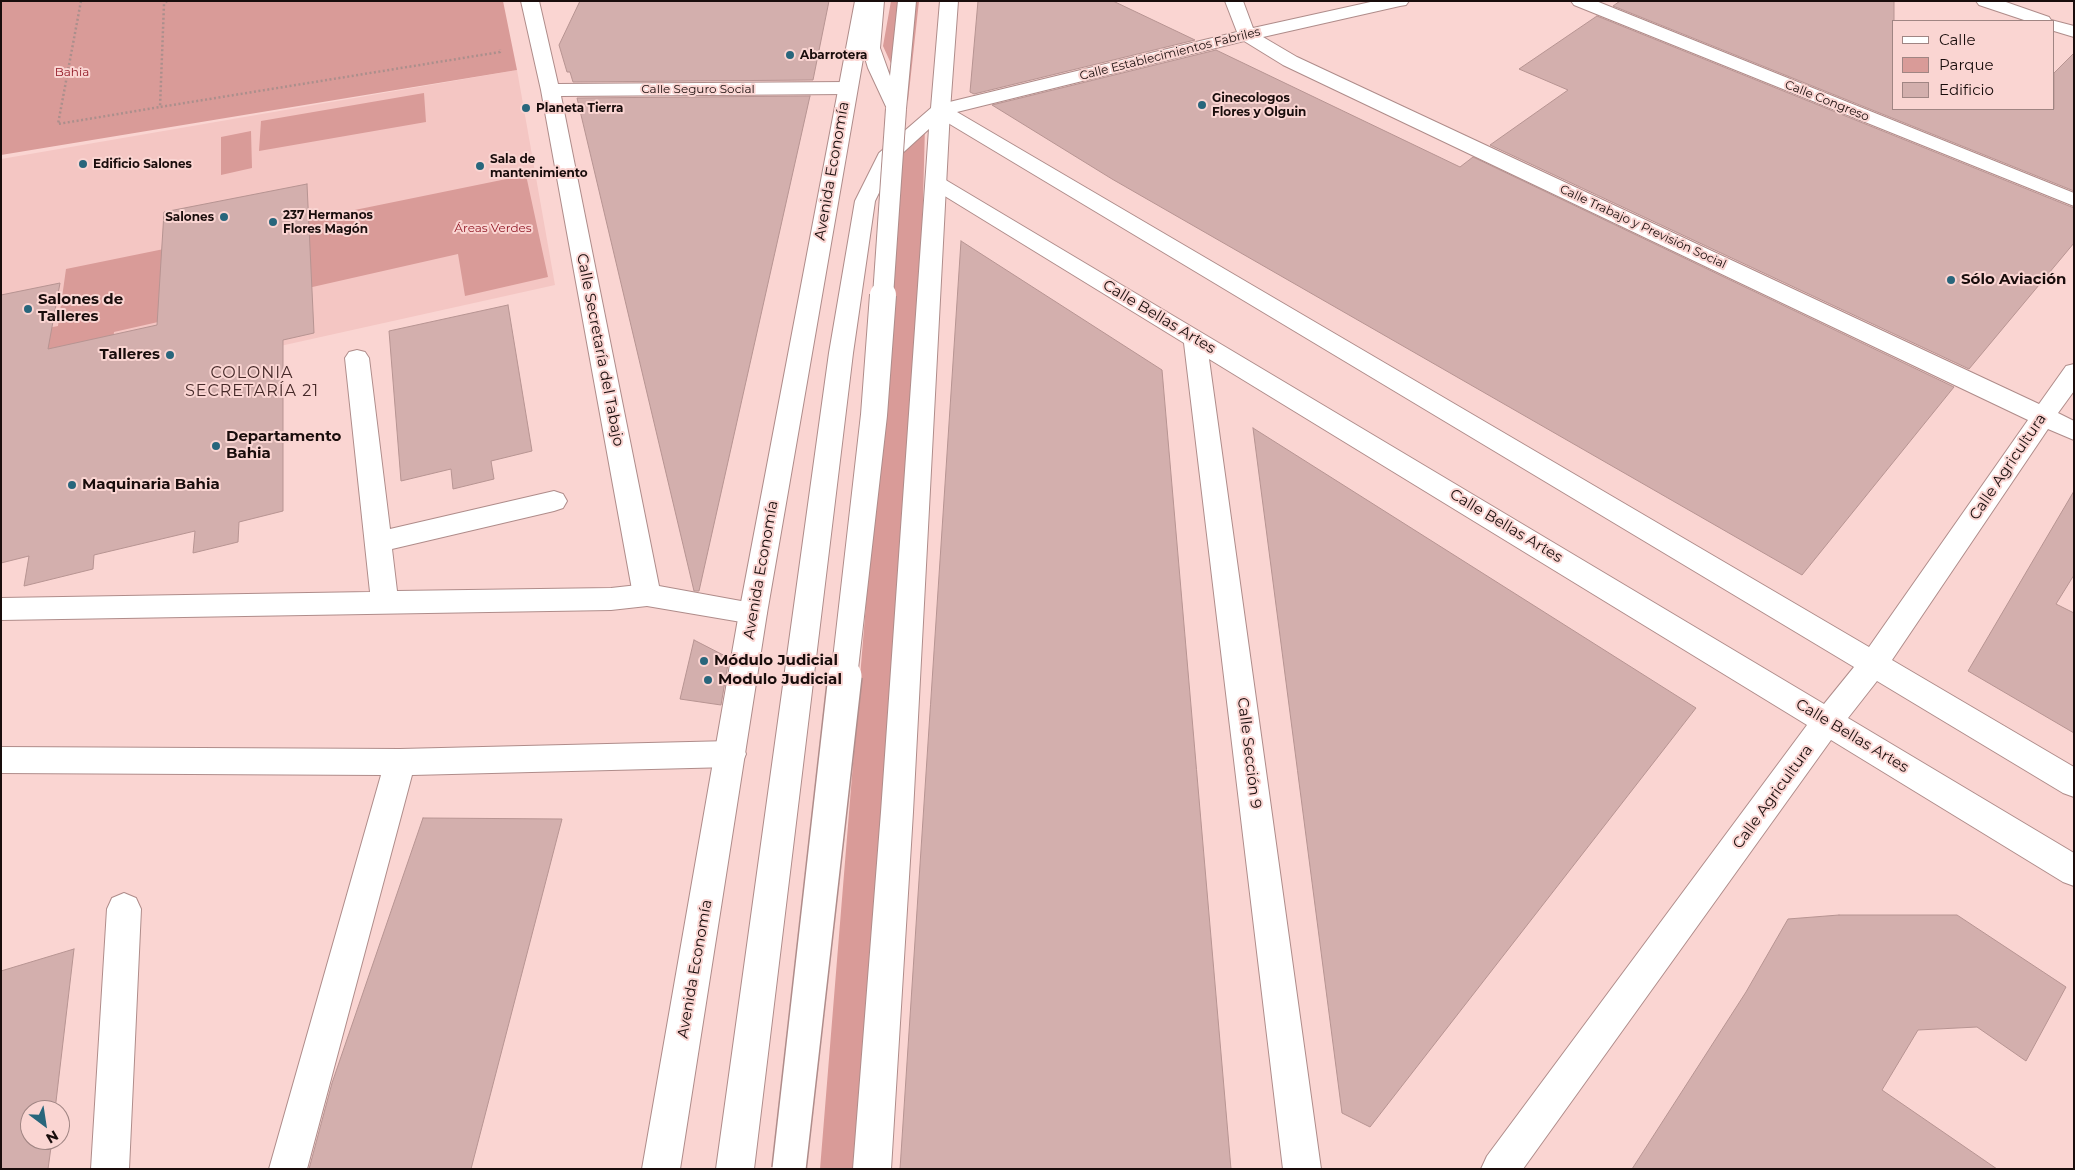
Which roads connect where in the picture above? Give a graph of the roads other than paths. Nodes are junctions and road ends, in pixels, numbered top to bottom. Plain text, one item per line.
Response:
1 (864, 1) edge
2 (875, 1) edge
3 (907, 1) edge
4 (949, 1) edge
5 (1234, 1) edge
6 (1400, 1) edge
7 (1580, 1) edge
8 (1984, 1) edge
9 (535, 5) edge
10 (2040, 20) edge
11 (2055, 25) edge
12 (2074, 32) edge
13 (1247, 35) junction
14 (847, 88) junction
15 (550, 90) junction
16 (896, 109) junction
17 (940, 110) junction
18 (937, 184) junction
19 (2074, 200) edge
20 (1195, 338) junction
21 (357, 358) dead end
22 (2074, 372) edge
23 (2043, 416) junction
24 (2074, 431) edge
25 (554, 501) dead end
26 (378, 542) junction
27 (647, 595) junction
28 (385, 604) junction
29 (1, 609) edge
30 (753, 613) junction
31 (1874, 663) junction
32 (1828, 721) junction
33 (731, 754) junction
34 (1, 760) edge
35 (400, 762) junction
36 (2074, 783) edge
37 (2074, 871) edge
38 (124, 910) dead end
39 (110, 1169) edge
40 (288, 1169) edge
41 (661, 1169) edge
42 (735, 1169) edge
43 (789, 1169) edge
44 (872, 1169) edge
45 (1302, 1169) edge
46 (1500, 1169) edge

1 - 14 street, Avenida Economía
2 - 16 street
3 - 16 street
4 - 17 street
5 - 13 street
6 - 13 street, Calle Establecimientos Fabriles
7 - 19 street, Calle Congreso
8 - 10 street
9 - 15 street, Calle Secretaría del Tabajo
11 - 12 street
13 - 17 street, Calle Establecimientos Fabriles
13 - 23 street, Calle Trabajo y Previsión Social
14 - 15 street, Calle Seguro Social
14 - 30 street, Avenida Economía
15 - 27 street, Calle Secretaría del Tabajo
16 - 43 street, bridge
17 - 18 street
17 - 31 street
17 - 42 street
18 - 20 street, Calle Bellas Artes
18 - 44 street
20 - 32 street, Calle Bellas Artes
20 - 45 street, Calle Sección 9
21 - 26 street
22 - 23 street, Calle Agricultura
23 - 24 street, Calle Trabajo y Previsión Social
23 - 31 street, Calle Agricultura
25 - 26 street
26 - 28 street
27 - 28 street
27 - 30 street
28 - 29 street
30 - 33 street, Avenida Economía
31 - 32 street, Calle Agricultura
31 - 36 street
32 - 37 street, Calle Bellas Artes
32 - 46 street, Calle Agricultura
33 - 35 street
33 - 41 street, Avenida Economía
34 - 35 street
35 - 40 street
38 - 39 street

